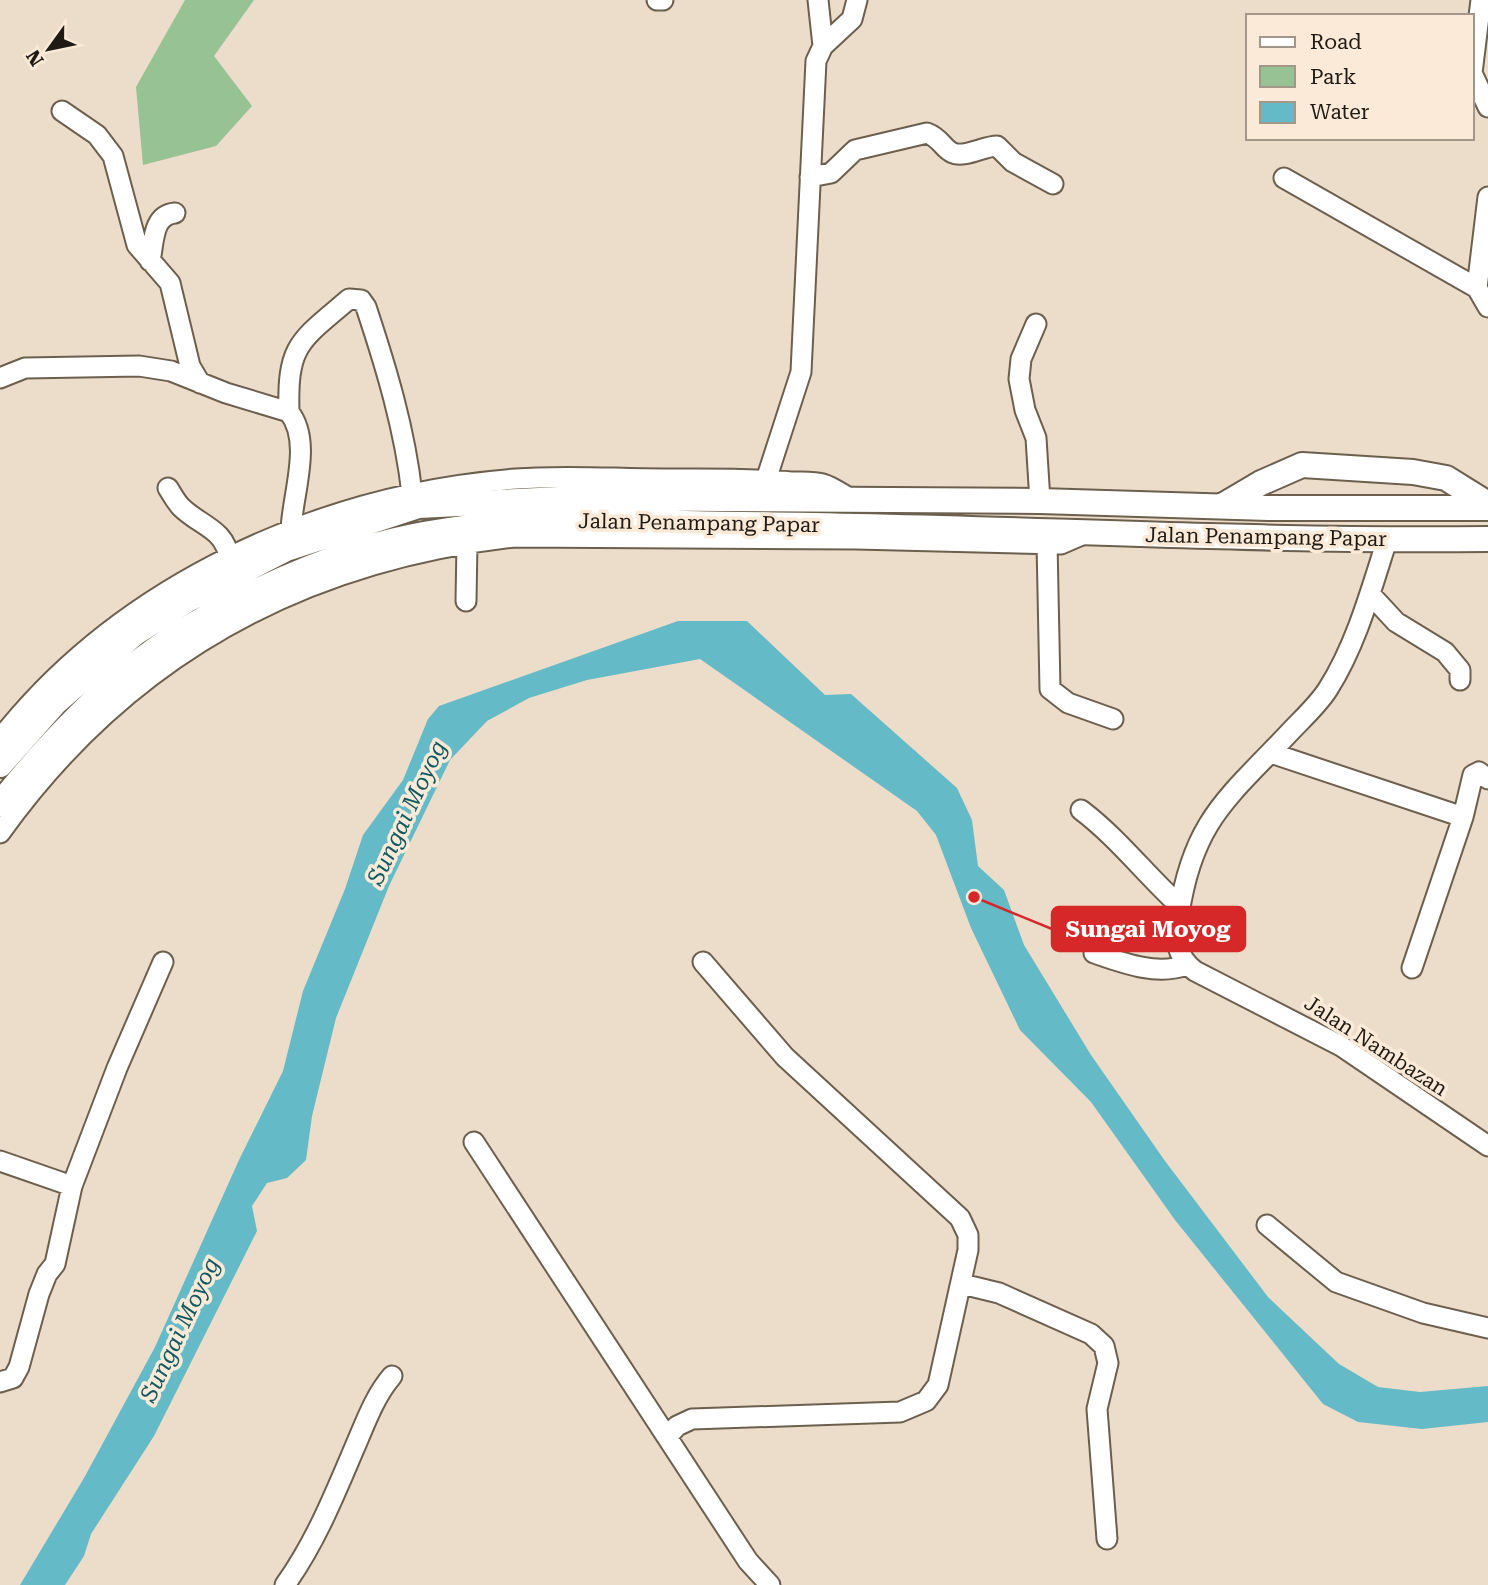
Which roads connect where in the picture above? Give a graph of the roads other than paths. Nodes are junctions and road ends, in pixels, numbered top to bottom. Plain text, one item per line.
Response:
1 (657, 0) edge
2 (663, 0) edge
3 (818, 0) edge
4 (857, 0) edge
5 (1481, 0) edge
6 (823, 46) junction
7 (1474, 57) edge
8 (1474, 77) edge
9 (1488, 107) edge
10 (62, 111) dead end
11 (810, 177) junction
12 (1284, 178) dead end
13 (1053, 184) dead end
14 (1488, 197) edge
15 (175, 213) dead end
16 (150, 261) junction
17 (1477, 288) junction
18 (1488, 307) edge
19 (1036, 324) dead end
20 (5, 369) edge
21 (200, 383) junction
22 (289, 412) junction
23 (766, 480) junction
24 (168, 488) dead end
25 (412, 494) junction
26 (1040, 501) junction
27 (856, 502) junction
28 (1488, 506) edge
29 (1222, 507) junction
30 (1269, 508) junction
31 (291, 530) junction
32 (1085, 533) junction
33 (1351, 539) junction
34 (1488, 539) edge
35 (1387, 540) junction
36 (467, 543) junction
37 (1047, 543) junction
38 (229, 559) junction
39 (1370, 594) junction
40 (466, 601) dead end
41 (1460, 680) dead end
42 (1113, 719) dead end
43 (0, 740) edge
44 (1271, 753) junction
45 (0, 765) edge
46 (1488, 779) edge
47 (0, 804) edge
48 (1081, 810) dead end
49 (1463, 817) junction
50 (0, 832) edge
51 (1180, 906) junction
52 (1094, 953) dead end
53 (163, 962) dead end
54 (703, 962) dead end
55 (1187, 965) junction
56 (1412, 968) dead end
57 (474, 1142) dead end
58 (1488, 1146) edge
59 (0, 1161) edge
60 (72, 1186) junction
61 (1267, 1225) dead end
62 (962, 1284) junction
63 (1488, 1328) edge
64 (391, 1376) dead end
65 (0, 1382) edge
66 (667, 1437) junction
67 (1107, 1539) dead end
68 (285, 1585) edge
69 (770, 1585) edge

1 - 2 street
3 - 6 street
4 - 6 street
5 - 7 street
6 - 11 street
8 - 9 street
10 - 16 street
11 - 13 street
11 - 23 street
12 - 17 street
14 - 17 street
15 - 16 street
16 - 21 street
17 - 18 street
19 - 26 street
20 - 21 street
21 - 22 street
22 - 25 street
22 - 31 street
23 - 25 street
23 - 27 street
24 - 38 street
25 - 31 street
26 - 27 main road, Jalan Penampang Papar
26 - 29 main road, Jalan Penampang Papar
27 - 45 main road, Jalan Penampang Papar
28 - 29 main road
28 - 30 main road, Jalan Penampang Papar
29 - 30 main road, Jalan Penampang Papar
30 - 33 main road
31 - 38 street
32 - 33 main road, Jalan Penampang Papar
32 - 37 street
32 - 47 main road, Jalan Penampang Papar
33 - 35 main road, Jalan Penampang Papar
34 - 35 main road, Jalan Penampang Papar
35 - 39 street
36 - 37 street
36 - 40 street
36 - 50 street
37 - 42 street
38 - 43 street
39 - 41 street
39 - 44 street
44 - 49 street
44 - 51 street
46 - 49 street
48 - 51 street
49 - 56 street
51 - 55 street
52 - 55 street
53 - 60 street
54 - 62 street
55 - 58 street, Jalan Nambazan
57 - 66 street
59 - 60 street
60 - 65 street
61 - 63 street
62 - 66 street
62 - 67 street
64 - 68 street
66 - 69 street

